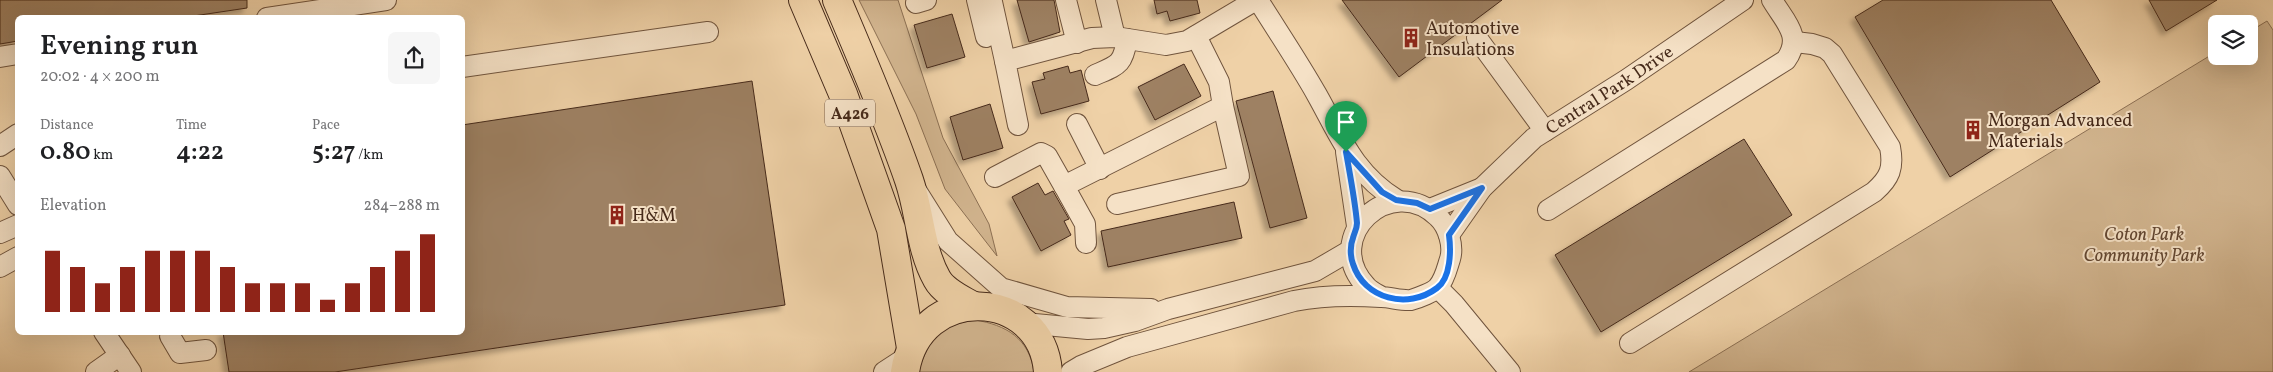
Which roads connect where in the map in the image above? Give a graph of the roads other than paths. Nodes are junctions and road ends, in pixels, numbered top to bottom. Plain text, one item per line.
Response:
1 (386, 0) edge
2 (803, 0) edge
3 (836, 0) edge
4 (1066, 0) edge
5 (1106, 0) edge
6 (1257, 0) edge
7 (1743, 0) edge
8 (1772, 0) edge
9 (984, 1) edge
10 (287, 15) edge
11 (708, 32) dead end
12 (1196, 36) junction
13 (1121, 38) junction
14 (1477, 38) dead end
15 (1085, 41) junction
16 (1795, 42) junction
17 (15, 54) edge
18 (0, 57) edge
19 (997, 57) junction
20 (465, 67) edge
21 (1095, 76) dead end
22 (1223, 106) junction
23 (1077, 124) dead end
24 (1018, 125) dead end
25 (1545, 131) junction
26 (15, 136) edge
27 (0, 146) edge
28 (1346, 152) junction
29 (1100, 169) junction
30 (0, 176) edge
31 (995, 177) dead end
32 (909, 180) junction
33 (1069, 184) junction
34 (1482, 188) junction
35 (15, 200) edge
36 (1396, 200) junction
37 (1117, 204) dead end
38 (1430, 209) junction
39 (1548, 210) dead end
40 (15, 226) edge
41 (1357, 226) junction
42 (0, 234) edge
43 (1449, 235) junction
44 (1086, 243) dead end
45 (1351, 250) junction
46 (15, 259) edge
47 (0, 267) edge
48 (1438, 288) junction
49 (1382, 297) junction
50 (973, 306) junction
51 (1168, 309) junction
52 (1024, 323) junction
53 (106, 335) edge
54 (170, 335) edge
55 (1630, 344) dead end
56 (206, 350) dead end
57 (120, 355) junction
58 (908, 359) edge
59 (96, 372) edge
60 (131, 372) edge
61 (884, 372) edge
62 (1048, 372) edge
63 (1071, 372) edge
64 (1510, 372) edge

1 - 10 street
2 - 58 highway, A426
3 - 32 highway, A426
4 - 15 street
5 - 13 street
6 - 12 street
6 - 28 street
7 - 25 street, Central Park Drive
8 - 16 street
9 - 19 street
11 - 20 street
12 - 13 street
12 - 22 street
13 - 15 street
13 - 21 street
14 - 25 street
15 - 19 street
16 - 39 street
16 - 55 street
17 - 18 street
19 - 24 street
22 - 29 street
22 - 37 street
23 - 29 street
25 - 34 street, Central Park Drive
26 - 27 street
28 - 36 street
28 - 41 street
29 - 33 street
30 - 35 street
31 - 33 street
32 - 50 highway, A426
32 - 51 street
33 - 44 street
34 - 38 street, Central Park Drive
34 - 43 street, Central Park Drive
36 - 38 street
36 - 41 street
38 - 43 street
40 - 42 street
41 - 45 street
43 - 48 street
45 - 49 street
45 - 51 street
46 - 47 street
48 - 49 street
48 - 64 street
49 - 63 street
50 - 52 highway
50 - 58 highway
51 - 52 street
52 - 62 highway
53 - 57 street
54 - 56 street
57 - 59 street
57 - 60 street
58 - 61 street

